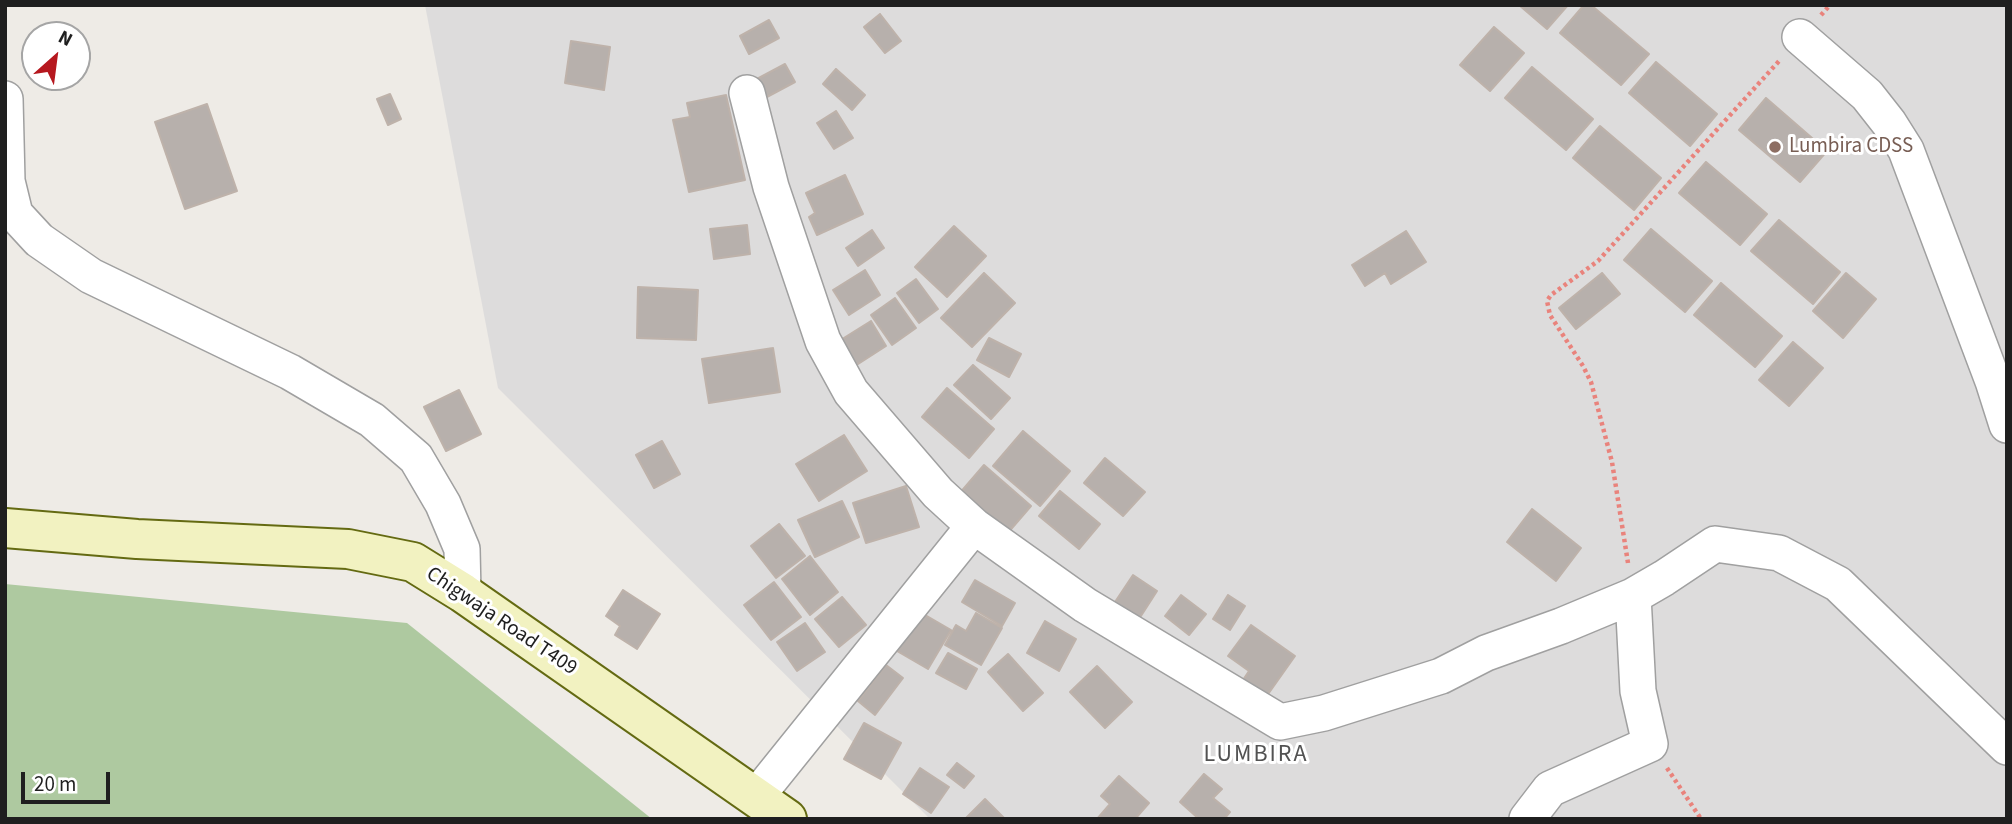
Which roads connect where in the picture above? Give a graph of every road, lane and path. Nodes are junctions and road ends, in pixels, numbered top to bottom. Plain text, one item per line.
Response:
1 (1800, 37) joint
2 (747, 93) dead end
3 (5, 99) edge
4 (2007, 425) edge
5 (974, 526) junction
6 (5, 528) edge
7 (463, 593) junction
8 (1633, 596) junction
9 (1650, 744) junction
10 (2007, 747) edge
11 (756, 797) junction
12 (787, 819) edge
13 (1527, 819) edge
14 (1701, 819) edge

1 - 4 street
1 - 8 path
2 - 5 street
3 - 7 street
5 - 8 street
5 - 11 street
6 - 7 street, Chigwaja Road T409
7 - 11 street, Chigwaja Road T409
8 - 9 street
8 - 10 street
9 - 13 street
9 - 14 path
11 - 12 street, Chigwaja Road T409

